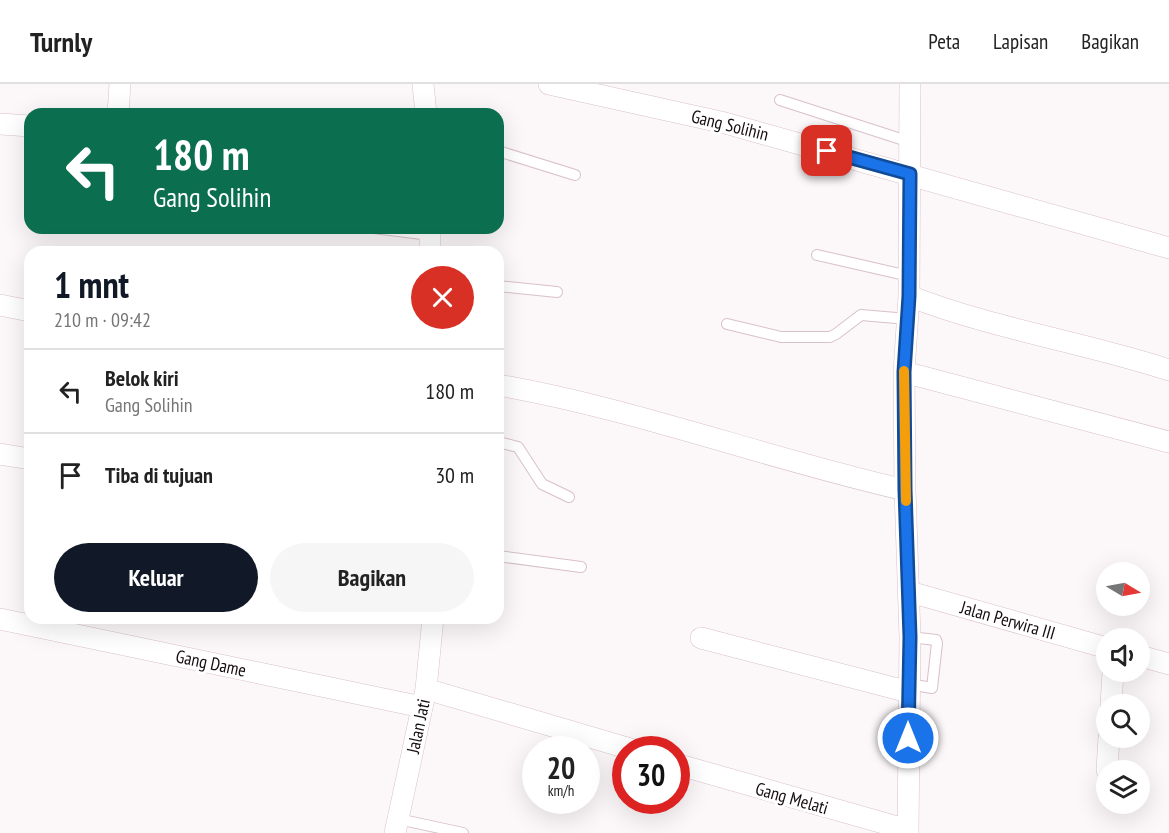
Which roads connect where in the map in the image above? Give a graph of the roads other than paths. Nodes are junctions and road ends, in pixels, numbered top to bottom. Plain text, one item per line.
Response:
1 (120, 84) edge
2 (423, 84) edge
3 (549, 84) edge
4 (910, 84) edge
5 (780, 100) dead end
6 (118, 108) edge
7 (425, 108) edge
8 (0, 124) edge
9 (24, 126) edge
10 (910, 142) junction
11 (504, 153) edge
12 (910, 174) junction
13 (575, 175) dead end
14 (408, 234) edge
15 (430, 238) edge
16 (1169, 248) edge
17 (817, 255) dead end
18 (909, 286) junction
19 (504, 287) edge
20 (556, 292) dead end
21 (0, 305) edge
22 (24, 310) edge
23 (908, 320) junction
24 (727, 324) dead end
25 (1169, 370) edge
26 (904, 372) junction
27 (504, 385) edge
28 (1169, 442) edge
29 (504, 444) edge
30 (0, 454) edge
31 (24, 458) edge
32 (905, 490) junction
33 (569, 497) dead end
34 (504, 557) edge
35 (581, 567) dead end
36 (909, 592) junction
37 (0, 619) edge
38 (24, 623) edge
39 (27, 624) edge
40 (432, 624) edge
41 (701, 638) dead end
42 (1096, 645) edge
43 (1150, 659) edge
44 (1169, 664) edge
45 (909, 688) junction
46 (424, 698) junction
47 (612, 745) edge
48 (690, 768) edge
49 (396, 826) edge
50 (908, 832) edge
51 (463, 833) edge

1 - 6 street
2 - 7 street
3 - 12 street, Gang Solihin
4 - 10 street
5 - 10 lane
8 - 9 street
10 - 12 street
11 - 13 lane
12 - 16 street, Gang Solihin
12 - 18 street
14 - 15 lane
17 - 18 lane
18 - 23 street
18 - 25 street
19 - 20 lane
21 - 22 street
23 - 24 lane
23 - 26 street
26 - 28 street
26 - 32 street
27 - 32 street
29 - 33 lane
30 - 31 street
32 - 36 street
34 - 35 lane
36 - 42 street, Jalan Perwira III
36 - 45 street
37 - 38 street, Gang Dame
39 - 46 street, Gang Dame
40 - 46 street, Jalan Jati
41 - 45 street
43 - 44 street
45 - 50 street
46 - 47 street
46 - 49 street, Jalan Jati
48 - 50 street, Gang Melati
49 - 51 lane

